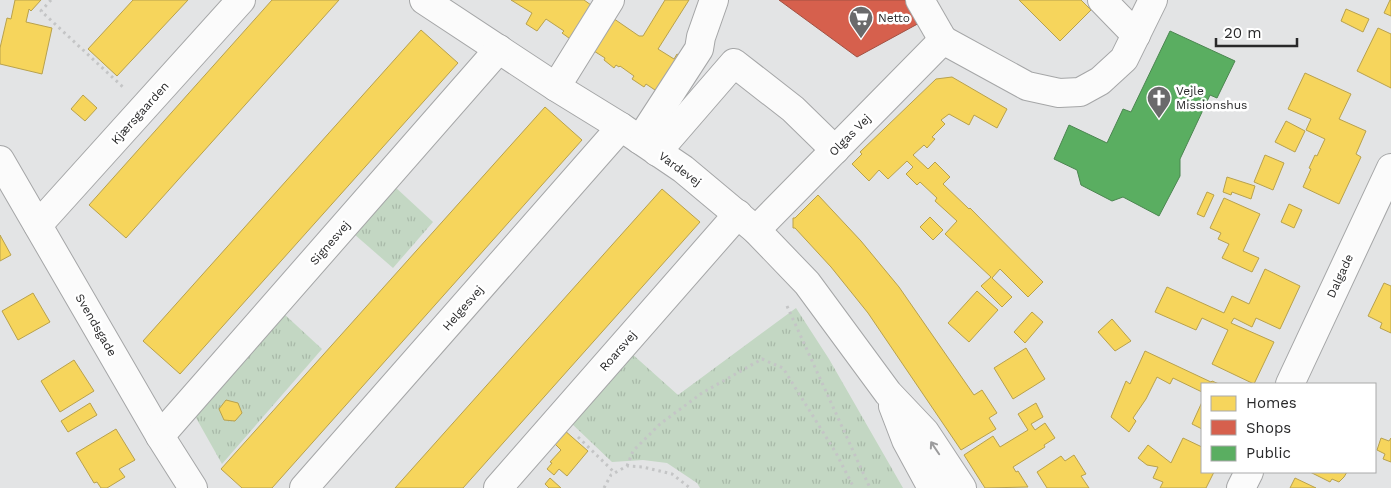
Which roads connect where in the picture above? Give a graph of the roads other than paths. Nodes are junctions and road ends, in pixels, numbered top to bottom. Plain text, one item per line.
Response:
1 (241, 0) edge
2 (610, 0) edge
3 (714, 0) edge
4 (920, 0) edge
5 (1102, 0) edge
6 (1153, 0) edge
7 (426, 1) edge
8 (1136, 35) junction
9 (943, 40) junction
10 (499, 49) junction
11 (556, 88) junction
12 (639, 140) junction
13 (835, 150) junction
14 (0, 160) edge
15 (1391, 168) edge
16 (747, 222) junction
17 (38, 225) junction
18 (1290, 383) edge
19 (888, 393) junction
20 (160, 436) junction
21 (1248, 473) edge
22 (193, 488) edge
23 (304, 488) edge
24 (498, 488) edge
25 (932, 488) edge
26 (962, 488) edge
27 (1241, 488) edge

1 - 17 street, Kjærsgaarden
2 - 11 street
3 - 12 street
4 - 9 street
5 - 8 street
6 - 8 street
7 - 10 street, Vardevej
8 - 9 street
9 - 13 street, Olgas Vej
10 - 11 street, Vardevej
10 - 20 street, Signesvej
11 - 12 street, Vardevej
12 - 13 street
12 - 16 street, Vardevej
12 - 23 street, Helgesvej
13 - 16 street, Olgas Vej
14 - 17 street, Svendsgade
15 - 18 street, Dalgade
16 - 19 street, Vardevej
16 - 24 street, Roarsvej
17 - 20 street, Svendsgade
19 - 25 street, Vardevej
26 -> 19 street, Vardevej
20 - 22 street, Svendsgade
21 - 27 street

